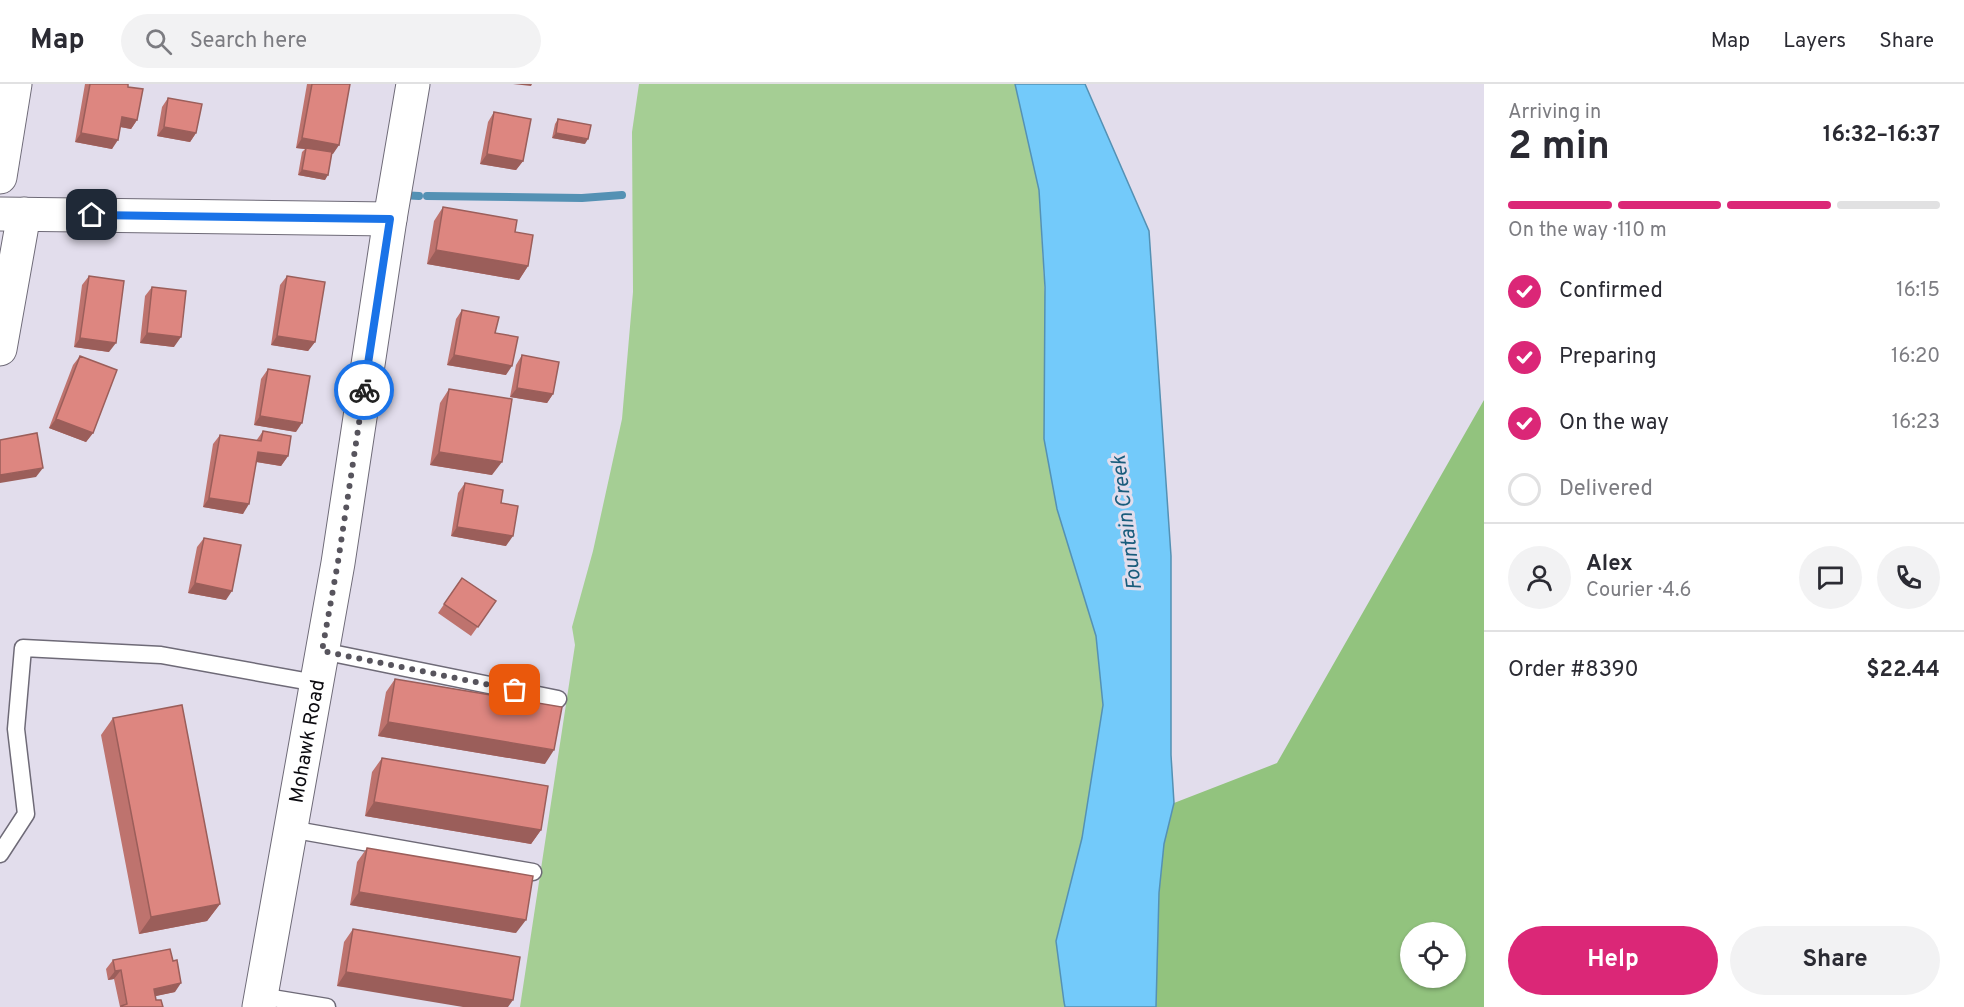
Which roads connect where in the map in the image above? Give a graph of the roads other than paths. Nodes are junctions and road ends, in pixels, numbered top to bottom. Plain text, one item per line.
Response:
1 (15, 84) edge
2 (413, 84) edge
3 (0, 177) edge
4 (12, 214) edge
5 (390, 219) junction
6 (0, 349) edge
7 (322, 651) junction
8 (316, 683) junction
9 (558, 699) dead end
10 (290, 829) junction
11 (0, 854) edge
12 (533, 872) dead end
13 (260, 1001) edge
14 (327, 1007) edge

1 - 3 street
2 - 5 street, Mohawk Road
4 - 5 street
4 - 6 street
5 - 7 street, Mohawk Road
7 - 8 street, Mohawk Road
7 - 9 lane
8 - 10 street, Mohawk Road
8 - 11 lane
10 - 12 lane
10 - 13 street, Mohawk Road
13 - 14 lane

